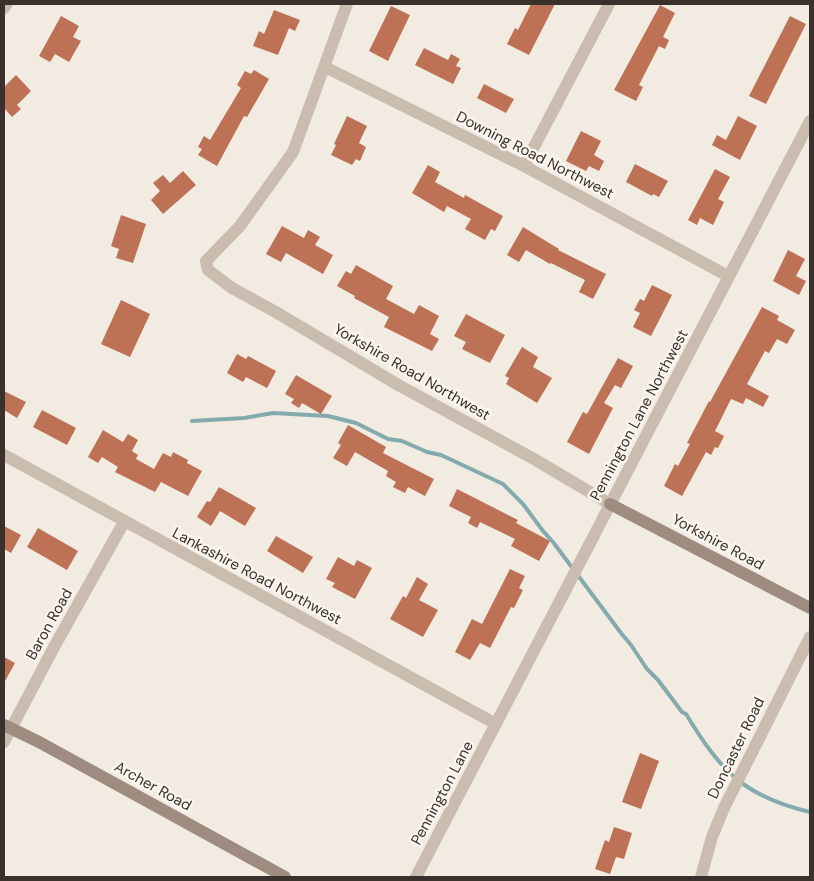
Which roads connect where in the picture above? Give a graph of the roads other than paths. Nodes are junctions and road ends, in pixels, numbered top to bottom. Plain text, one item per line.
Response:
1 (7, 4) edge
2 (347, 4) edge
3 (610, 4) edge
4 (4, 8) edge
5 (324, 67) junction
6 (810, 121) edge
7 (524, 166) junction
8 (728, 276) junction
9 (4, 456) edge
10 (610, 504) junction
11 (124, 522) junction
12 (810, 608) edge
13 (810, 638) edge
14 (496, 724) junction
15 (7, 727) edge
16 (4, 742) edge
17 (285, 877) edge
18 (416, 877) edge
19 (701, 877) edge

1 - 4 street
2 - 5 street
3 - 7 street
5 - 7 street, Downing Road Northwest
5 - 10 street, Yorkshire Road Northwest
6 - 8 street, Pennington Lane Northwest
7 - 8 street, Downing Road Northwest
8 - 10 street, Pennington Lane Northwest
9 - 11 street, Lankashire Road Northwest
10 - 12 street, Yorkshire Road
10 - 14 street, Pennington Lane Northwest
11 - 14 street, Lankashire Road Northwest
11 - 15 street, Baron Road
13 - 19 street, Doncaster Road
14 - 18 street, Pennington Lane
15 - 16 street, Baron Road
15 - 17 street, Archer Road

